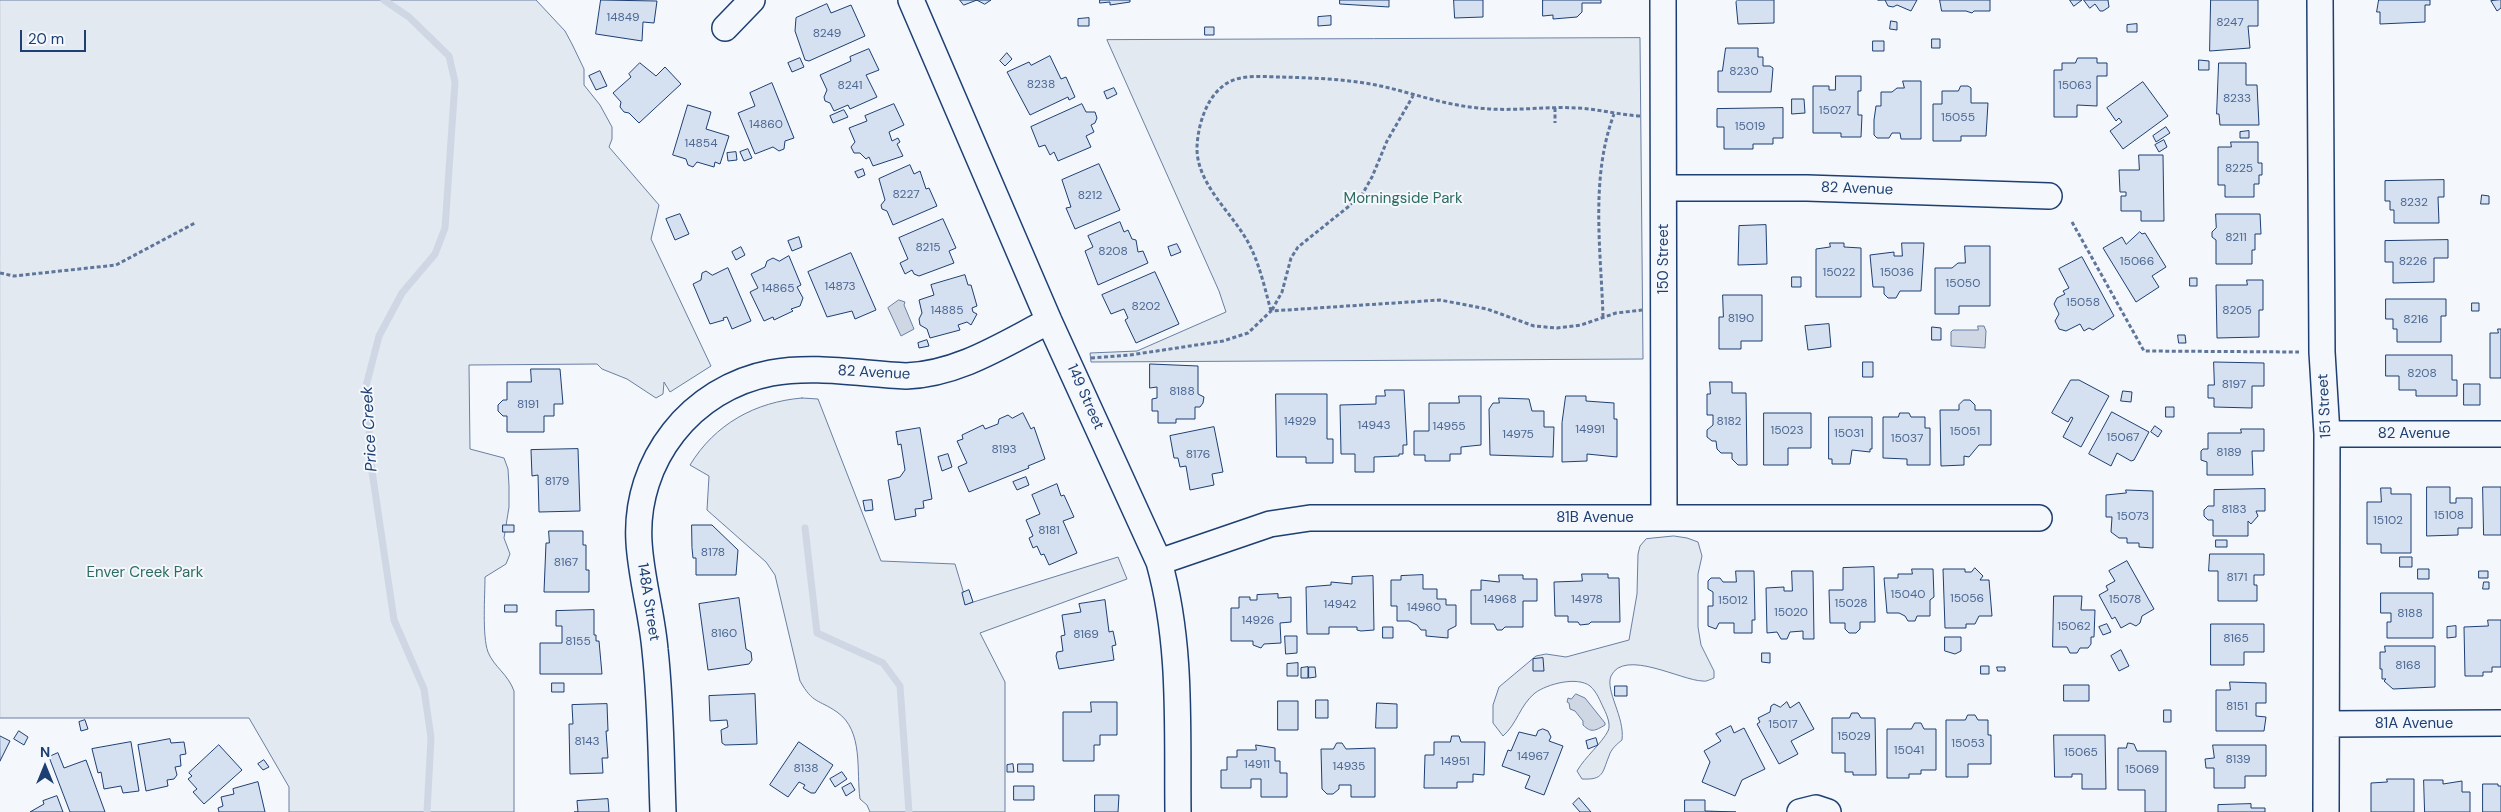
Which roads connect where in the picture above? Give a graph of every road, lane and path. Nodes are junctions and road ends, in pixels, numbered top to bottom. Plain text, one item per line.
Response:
1 (752, 0) edge
2 (911, 0) edge
3 (1663, 0) edge
4 (2320, 0) edge
5 (725, 28) dead end
6 (1413, 96) junction
7 (1555, 108) junction
8 (1614, 114) junction
9 (1644, 116) dead end
10 (1555, 123) dead end
11 (1664, 188) junction
12 (2049, 196) dead end
13 (2072, 222) dead end
14 (195, 223) dead end
15 (0, 273) edge
16 (1645, 309) dead end
17 (1272, 311) junction
18 (1603, 317) junction
19 (1049, 321) junction
20 (2304, 352) dead end
21 (1068, 359) junction
22 (695, 408) joint
23 (2327, 434) junction
24 (2501, 434) edge
25 (1664, 518) junction
26 (2039, 518) dead end
27 (1159, 562) junction
28 (2501, 723) edge
29 (2327, 724) junction
30 (663, 812) edge
31 (1178, 812) edge
32 (1800, 812) edge
33 (1828, 812) edge
34 (2326, 812) edge

1 - 5 street
2 - 19 street, 149 Street
3 - 11 street, 150 Street
4 - 23 street, 151 Street
6 - 7 path
6 - 17 path
6 - 17 path
7 - 8 path
7 - 10 path
8 - 9 path
8 - 18 path
11 - 12 street, 82 Avenue
11 - 25 street, 150 Street
13 - 20 path
14 - 15 path
16 - 18 path
17 - 18 path
17 - 21 path
19 - 21 street, 149 Street
19 - 22 street, 82 Avenue
21 - 27 street, 149 Street
22 - 30 street, 148A Street
23 - 24 street, 82 Avenue
23 - 29 street, 151 Street
25 - 26 street, 81B Avenue
25 - 27 street, 81B Avenue
27 - 31 street, 149 Street
28 - 29 street, 81A Avenue
29 - 34 street, 151 Street
32 - 33 street

